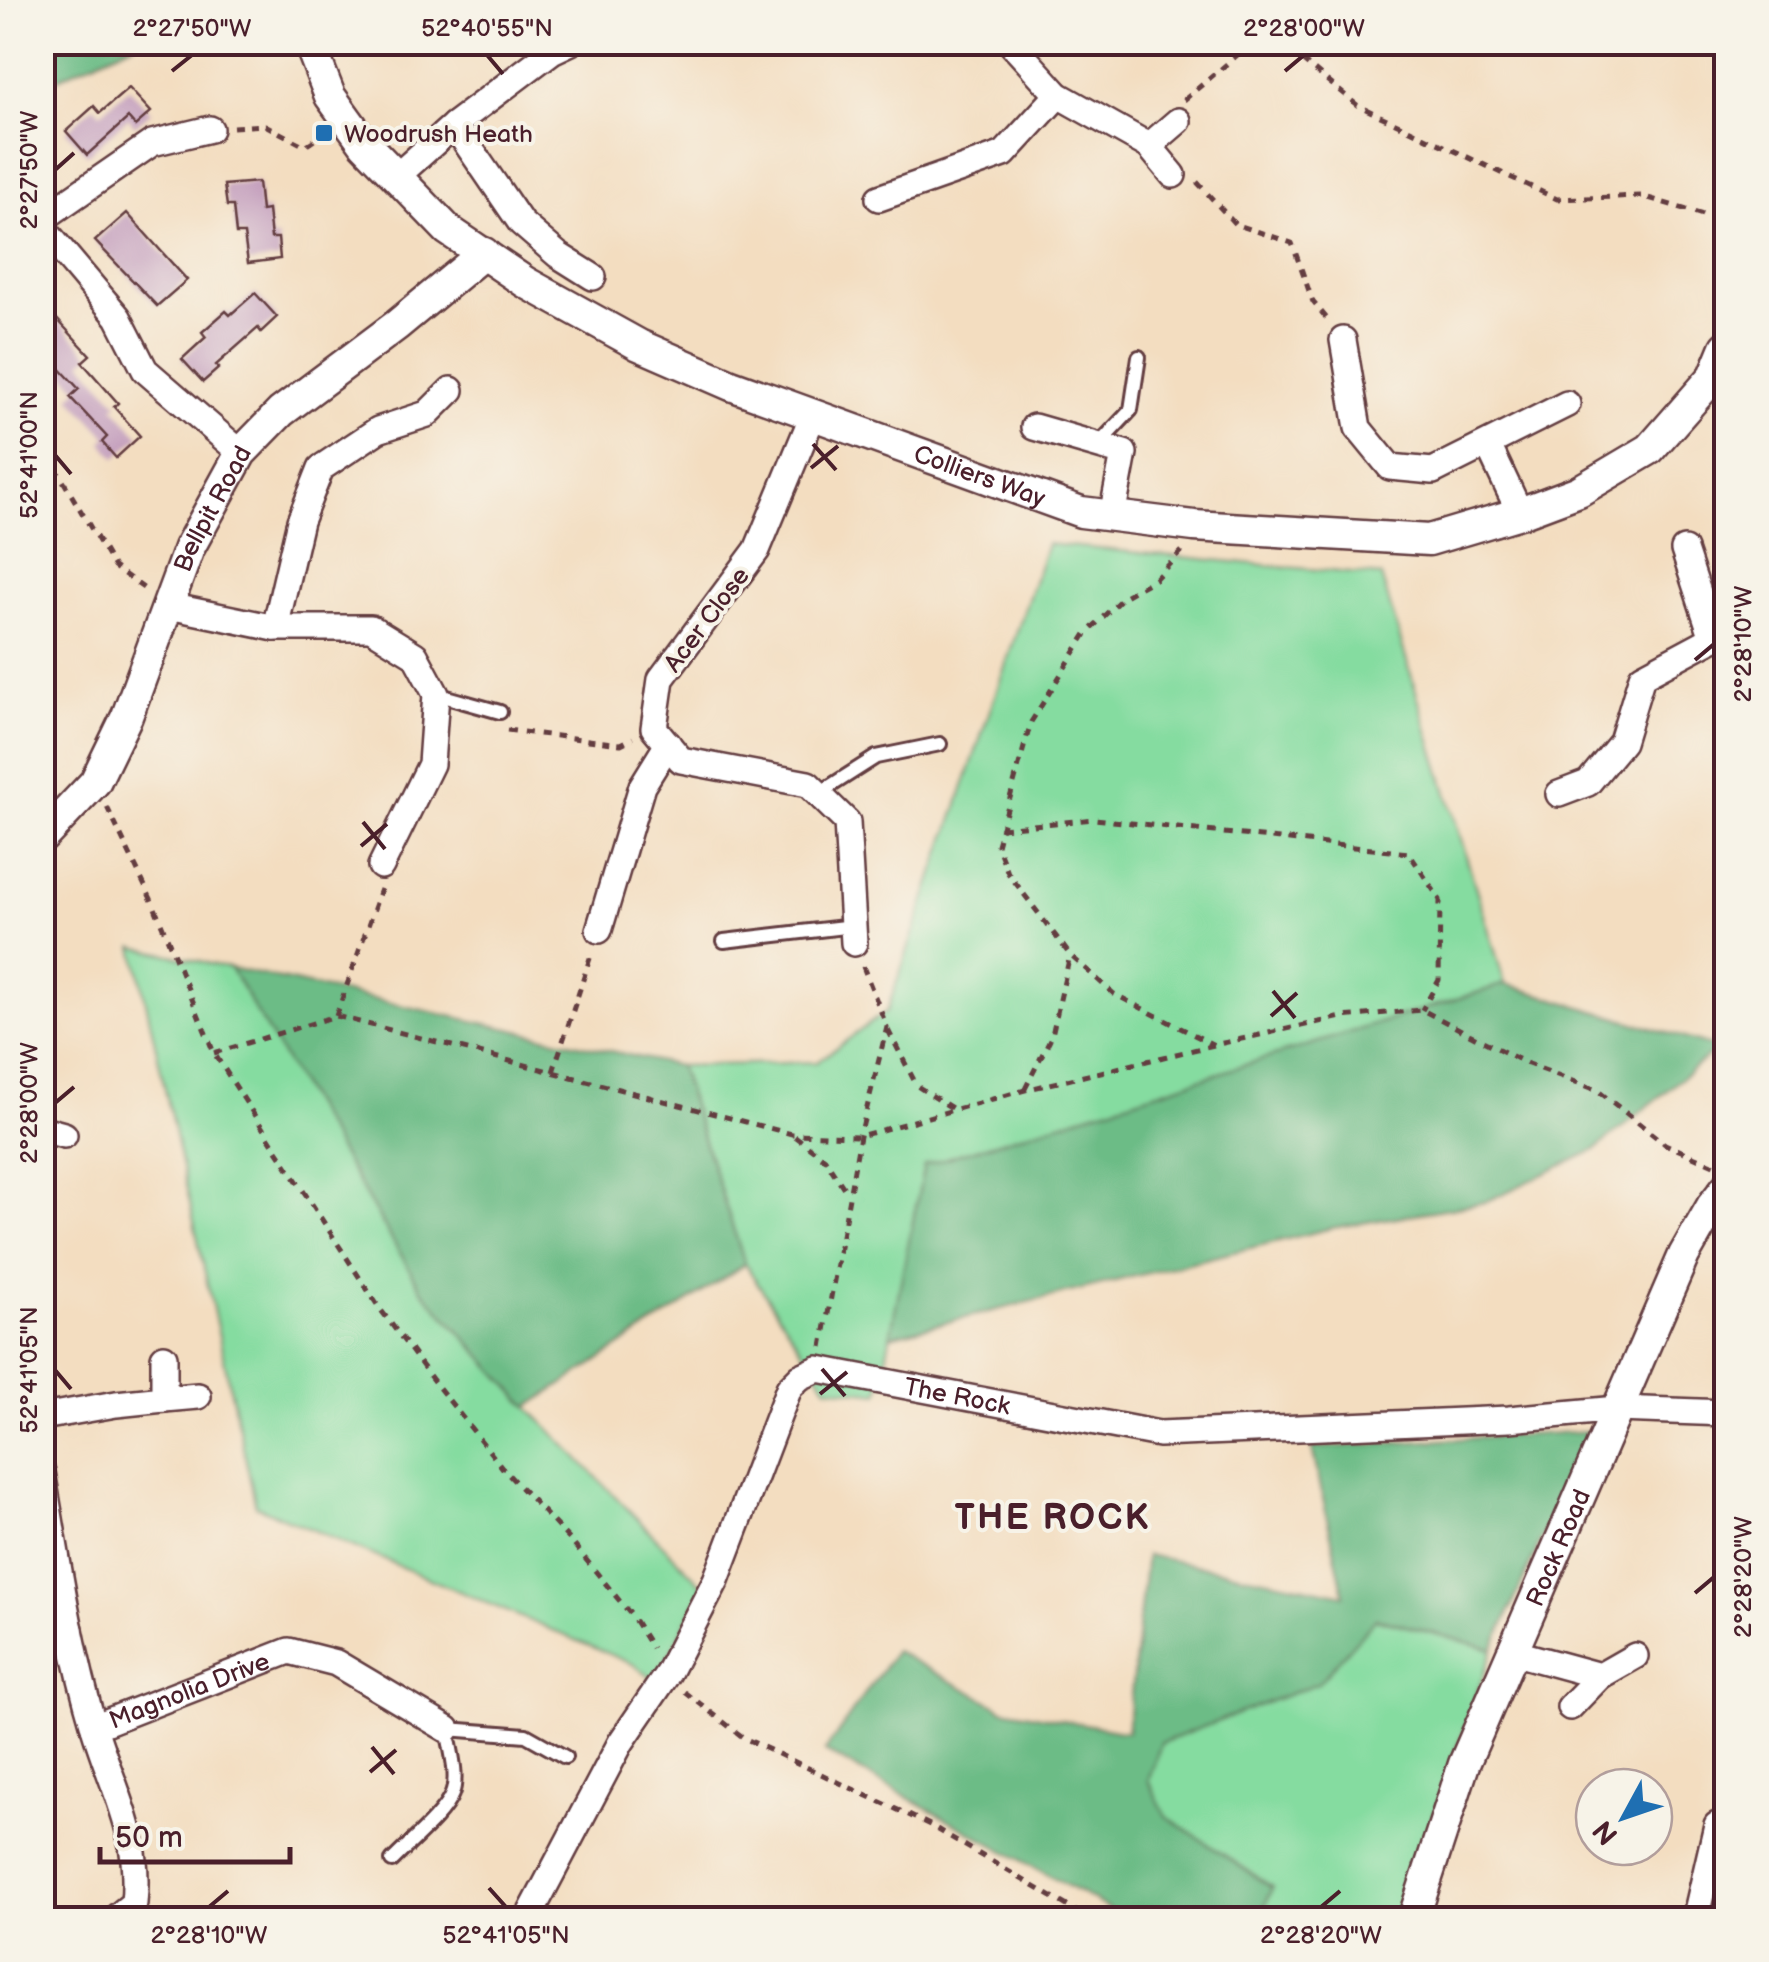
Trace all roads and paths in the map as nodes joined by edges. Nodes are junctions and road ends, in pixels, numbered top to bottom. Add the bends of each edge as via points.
1 (309, 42) edge
2 (571, 42) edge
3 (1010, 42) edge
4 (1058, 95) junction
5 (347, 120) junction
6 (1178, 121) joint
7 (454, 126) junction
8 (210, 129) joint
9 (1149, 146) junction
10 (1172, 175) joint
11 (396, 177) junction
12 (879, 198) dead end
13 (42, 219) edge
14 (42, 227) edge
15 (1726, 227) edge
16 (484, 254) junction
17 (592, 276) dead end
18 (1343, 340) joint
19 (1726, 346) edge
20 (1139, 356) dead end
21 (452, 390) dead end
22 (1566, 404) dead end
23 (813, 415) junction
24 (1034, 427) dead end
25 (1098, 445) junction
26 (1488, 445) junction
27 (241, 453) junction
28 (42, 458) edge
29 (1520, 514) junction
30 (1112, 516) junction
31 (1194, 526) junction
32 (1684, 550) dead end
33 (169, 606) junction
34 (275, 628) junction
35 (1720, 636) edge
36 (436, 694) junction
37 (500, 712) dead end
38 (490, 728) dead end
39 (661, 736) junction
40 (940, 744) dead end
41 (96, 782) junction
42 (818, 794) junction
43 (1559, 794) dead end
44 (1001, 828) junction
45 (42, 838) edge
46 (381, 866) joint
47 (599, 930) joint
48 (853, 935) junction
49 (724, 941) dead end
50 (1070, 955) junction
51 (1422, 1010) junction
52 (336, 1016) junction
53 (886, 1028) junction
54 (1214, 1045) junction
55 (214, 1053) junction
56 (553, 1072) junction
57 (1025, 1090) junction
58 (956, 1110) junction
59 (792, 1134) junction
60 (860, 1136) junction
61 (1726, 1170) edge
62 (1726, 1188) edge
63 (849, 1196) junction
64 (164, 1357) dead end
65 (818, 1370) junction
66 (198, 1396) dead end
67 (164, 1399) junction
68 (1617, 1410) junction
69 (1726, 1413) edge
70 (42, 1418) edge
71 (42, 1472) edge
72 (70, 1629) junction
73 (42, 1638) edge
74 (1512, 1652) junction
75 (1635, 1656) dead end
76 (668, 1674) junction
77 (1600, 1676) junction
78 (1570, 1706) dead end
79 (94, 1727) junction
80 (447, 1729) junction
81 (565, 1757) dead end
82 (1718, 1825) dead end
83 (392, 1861) dead end
84 (118, 1918) edge
85 (527, 1920) edge
86 (1091, 1920) edge
87 (1413, 1920) edge
88 (1695, 1920) edge

1 - 5 street, Colliers Way
2 - 7 street
3 - 4 street
4 - 9 street
4 - 12 street via 1004,154
5 - 8 path via 305,146 266,125
5 - 11 street, Colliers Way
6 - 9 street
6 - 15 path via 1174,108 1248,46 1281,43 1357,105 1556,199 1642,196
7 - 11 street
7 - 17 street via 521,223
8 - 13 street via 152,143
9 - 10 street
10 - 18 path via 1190,174 1235,224 1292,243 1313,302
11 - 16 street, Colliers Way via 448,230
14 - 27 street via 118,317 145,370
16 - 23 street, Colliers Way via 638,345
16 - 27 street, Bellpit Road via 281,412
18 - 26 street via 1358,428 1390,466 1433,471
19 - 29 street, Colliers Way via 1714,376 1650,449 1579,491
20 - 25 lane via 1130,410
21 - 34 street via 428,414 378,430 321,468 300,521
22 - 26 street
23 - 30 street, Colliers Way via 1081,512
23 - 39 street, Acer Close via 757,550 660,679
24 - 25 street
25 - 30 street via 1124,453
26 - 29 street
27 - 33 street, Bellpit Road via 188,548
28 - 33 path via 55,466 114,567
29 - 31 street, Colliers Way via 1429,540
30 - 31 street, Colliers Way
31 - 44 path via 1181,555 1086,634 1031,722
32 - 35 street
33 - 34 street
33 - 41 street, Bellpit Road
34 - 36 street via 371,628 415,655
35 - 43 street via 1642,676 1622,742 1588,783
36 - 37 lane
36 - 46 street via 431,764
38 - 39 path via 621,744
39 - 42 street via 681,760 808,784
39 - 47 street
40 - 42 lane via 876,757
41 - 45 street, Bellpit Road
41 - 55 path
42 - 48 street via 848,822
44 - 50 path via 997,844 1008,874
44 - 51 path via 1094,819 1409,853 1440,900 1439,980
46 - 52 path via 380,892
47 - 56 path
48 - 49 lane
48 - 53 path
50 - 54 path via 1114,994
50 - 57 path via 1052,1035
51 - 54 path via 1342,1017
51 - 61 path via 1528,1064 1597,1090 1664,1144
52 - 55 path
52 - 56 path
53 - 58 path via 917,1086
53 - 60 path
54 - 57 path
55 - 76 path via 389,1320 474,1434 632,1616
56 - 59 path
57 - 58 path
58 - 60 path
59 - 60 path
59 - 63 path via 825,1160
60 - 63 path
62 - 68 street, Rock Road via 1684,1254
63 - 65 path
64 - 67 street
65 - 68 street, The Rock via 1159,1434
65 - 76 street via 788,1388 716,1580
66 - 67 street
67 - 70 street
68 - 69 street, The Rock
68 - 74 street, Rock Road
71 - 72 street
72 - 73 street
72 - 79 street
74 - 77 street
74 - 87 street, Rock Road via 1464,1764
75 - 77 street
76 - 85 street via 621,1742
76 - 86 path via 674,1686 744,1738 930,1825
77 - 78 street
79 - 80 street, Magnolia Drive via 289,1652 336,1663
79 - 84 street via 132,1830 134,1904
80 - 81 lane via 526,1734
80 - 83 lane via 452,1794
82 - 88 street

